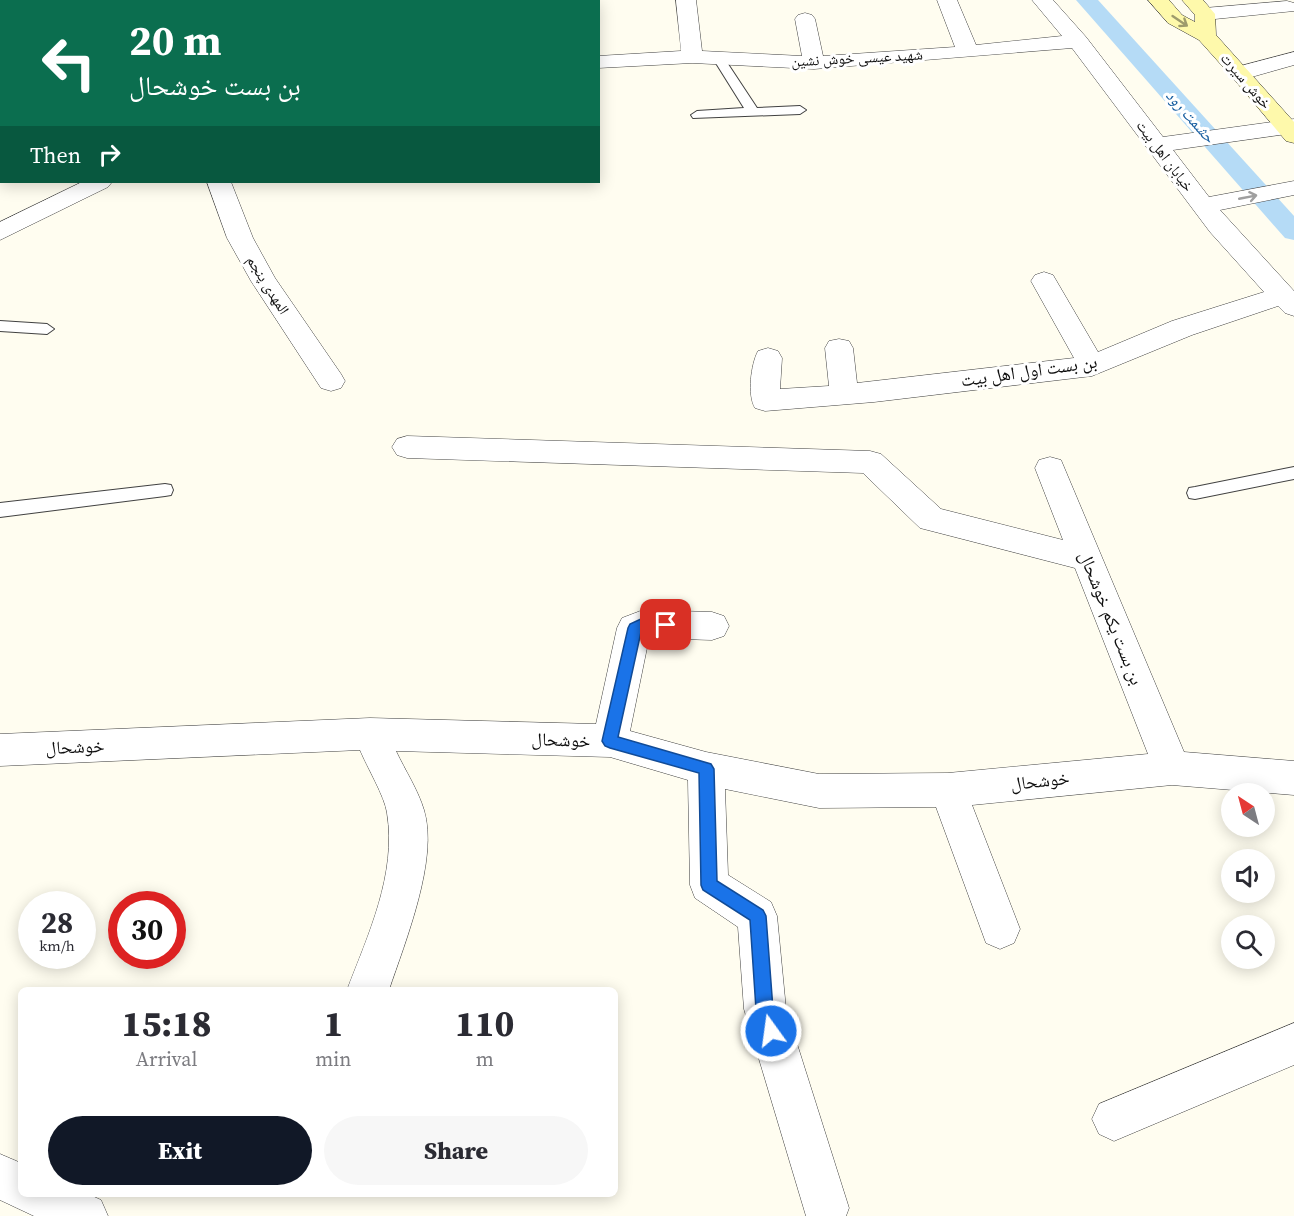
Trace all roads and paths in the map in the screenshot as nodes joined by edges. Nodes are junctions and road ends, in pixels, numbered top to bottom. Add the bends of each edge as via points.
1 (686, 0) edge
2 (947, 0) edge
3 (1042, 0) edge
4 (1158, 0) edge
5 (1198, 7) edge
6 (1287, 7) dead end
7 (805, 19) dead end
8 (1206, 36) junction
9 (1079, 41) junction
10 (968, 52) junction
11 (692, 57) junction
12 (1294, 58) edge
13 (720, 60) junction
14 (600, 62) edge
15 (814, 63) junction
16 (1241, 73) junction
17 (800, 110) dead end
18 (1291, 130) edge
19 (1150, 137) junction
20 (98, 183) edge
21 (219, 183) edge
22 (1294, 188) edge
23 (1203, 206) junction
24 (0, 232) edge
25 (1044, 280) dead end
26 (1288, 301) edge
27 (0, 326) edge
28 (47, 329) dead end
29 (839, 348) dead end
30 (768, 358) dead end
31 (1092, 366) junction
32 (331, 381) dead end
33 (844, 393) junction
34 (407, 447) dead end
35 (1050, 468) dead end
36 (1294, 473) edge
37 (165, 490) dead end
38 (1195, 493) dead end
39 (0, 510) edge
40 (1086, 558) junction
41 (712, 626) dead end
42 (370, 734) junction
43 (610, 741) junction
44 (0, 750) edge
45 (1172, 768) junction
46 (706, 769) junction
47 (1294, 778) edge
48 (948, 790) junction
49 (1000, 929) dead end
50 (369, 987) edge
51 (1294, 1044) edge
52 (1114, 1119) dead end
53 (0, 1177) edge
54 (18, 1185) edge
55 (44, 1197) edge
56 (826, 1208) dead end
57 (85, 1216) edge

1 - 11 street
2 - 10 street
3 - 9 street, خیابان اهل بیت
4 -> 8 main road, خوش سیرت via 1175,19
5 - 6 street
5 - 8 main road, خوش سیرت
7 - 15 street
8 - 16 main road, خوش سیرت
9 - 10 street, شهید عیسی خوش نشین
9 - 19 street, خیابان اهل بیت
10 - 15 street, شهید عیسی خوش نشین
11 - 13 street, شهید عیسی خوش نشین
11 - 14 street, شهید عیسی خوش نشین
12 - 16 street
13 - 15 street, شهید عیسی خوش نشین
13 - 17 lane via 753,111 697,115
16 - 18 main road, خوش سیرت
18 - 19 street
19 - 23 street, خیابان اهل بیت
20 - 24 street
21 - 32 street, المهدی پنجم via 240,238 264,281
23 -> 22 street
23 - 26 street, خیابان اهل بیت
25 - 31 street
26 - 31 street, بن بست اول اهل بیت via 1182,328
27 - 28 lane
29 - 33 street
30 - 33 street, بن بست اول اهل بیت via 765,401
31 - 33 street, بن بست اول اهل بیت
34 - 40 street via 870,462 931,519
35 - 40 street, بن بست یکم خوشحال
36 - 38 lane
37 - 39 lane
40 - 45 street, بن بست یکم خوشحال
41 - 43 street via 643,624 634,628
42 - 43 street, خوشحال
42 - 44 street, خوشحال
42 - 50 street via 406,810 408,852 398,905
43 - 46 street, خوشحال
45 - 47 street, خوشحال
45 - 48 street, خوشحال
46 - 48 street, خوشحال via 819,791
46 - 56 street via 709,885 758,916 765,1009
48 - 49 street
51 - 52 street
53 - 54 street
55 - 57 street

